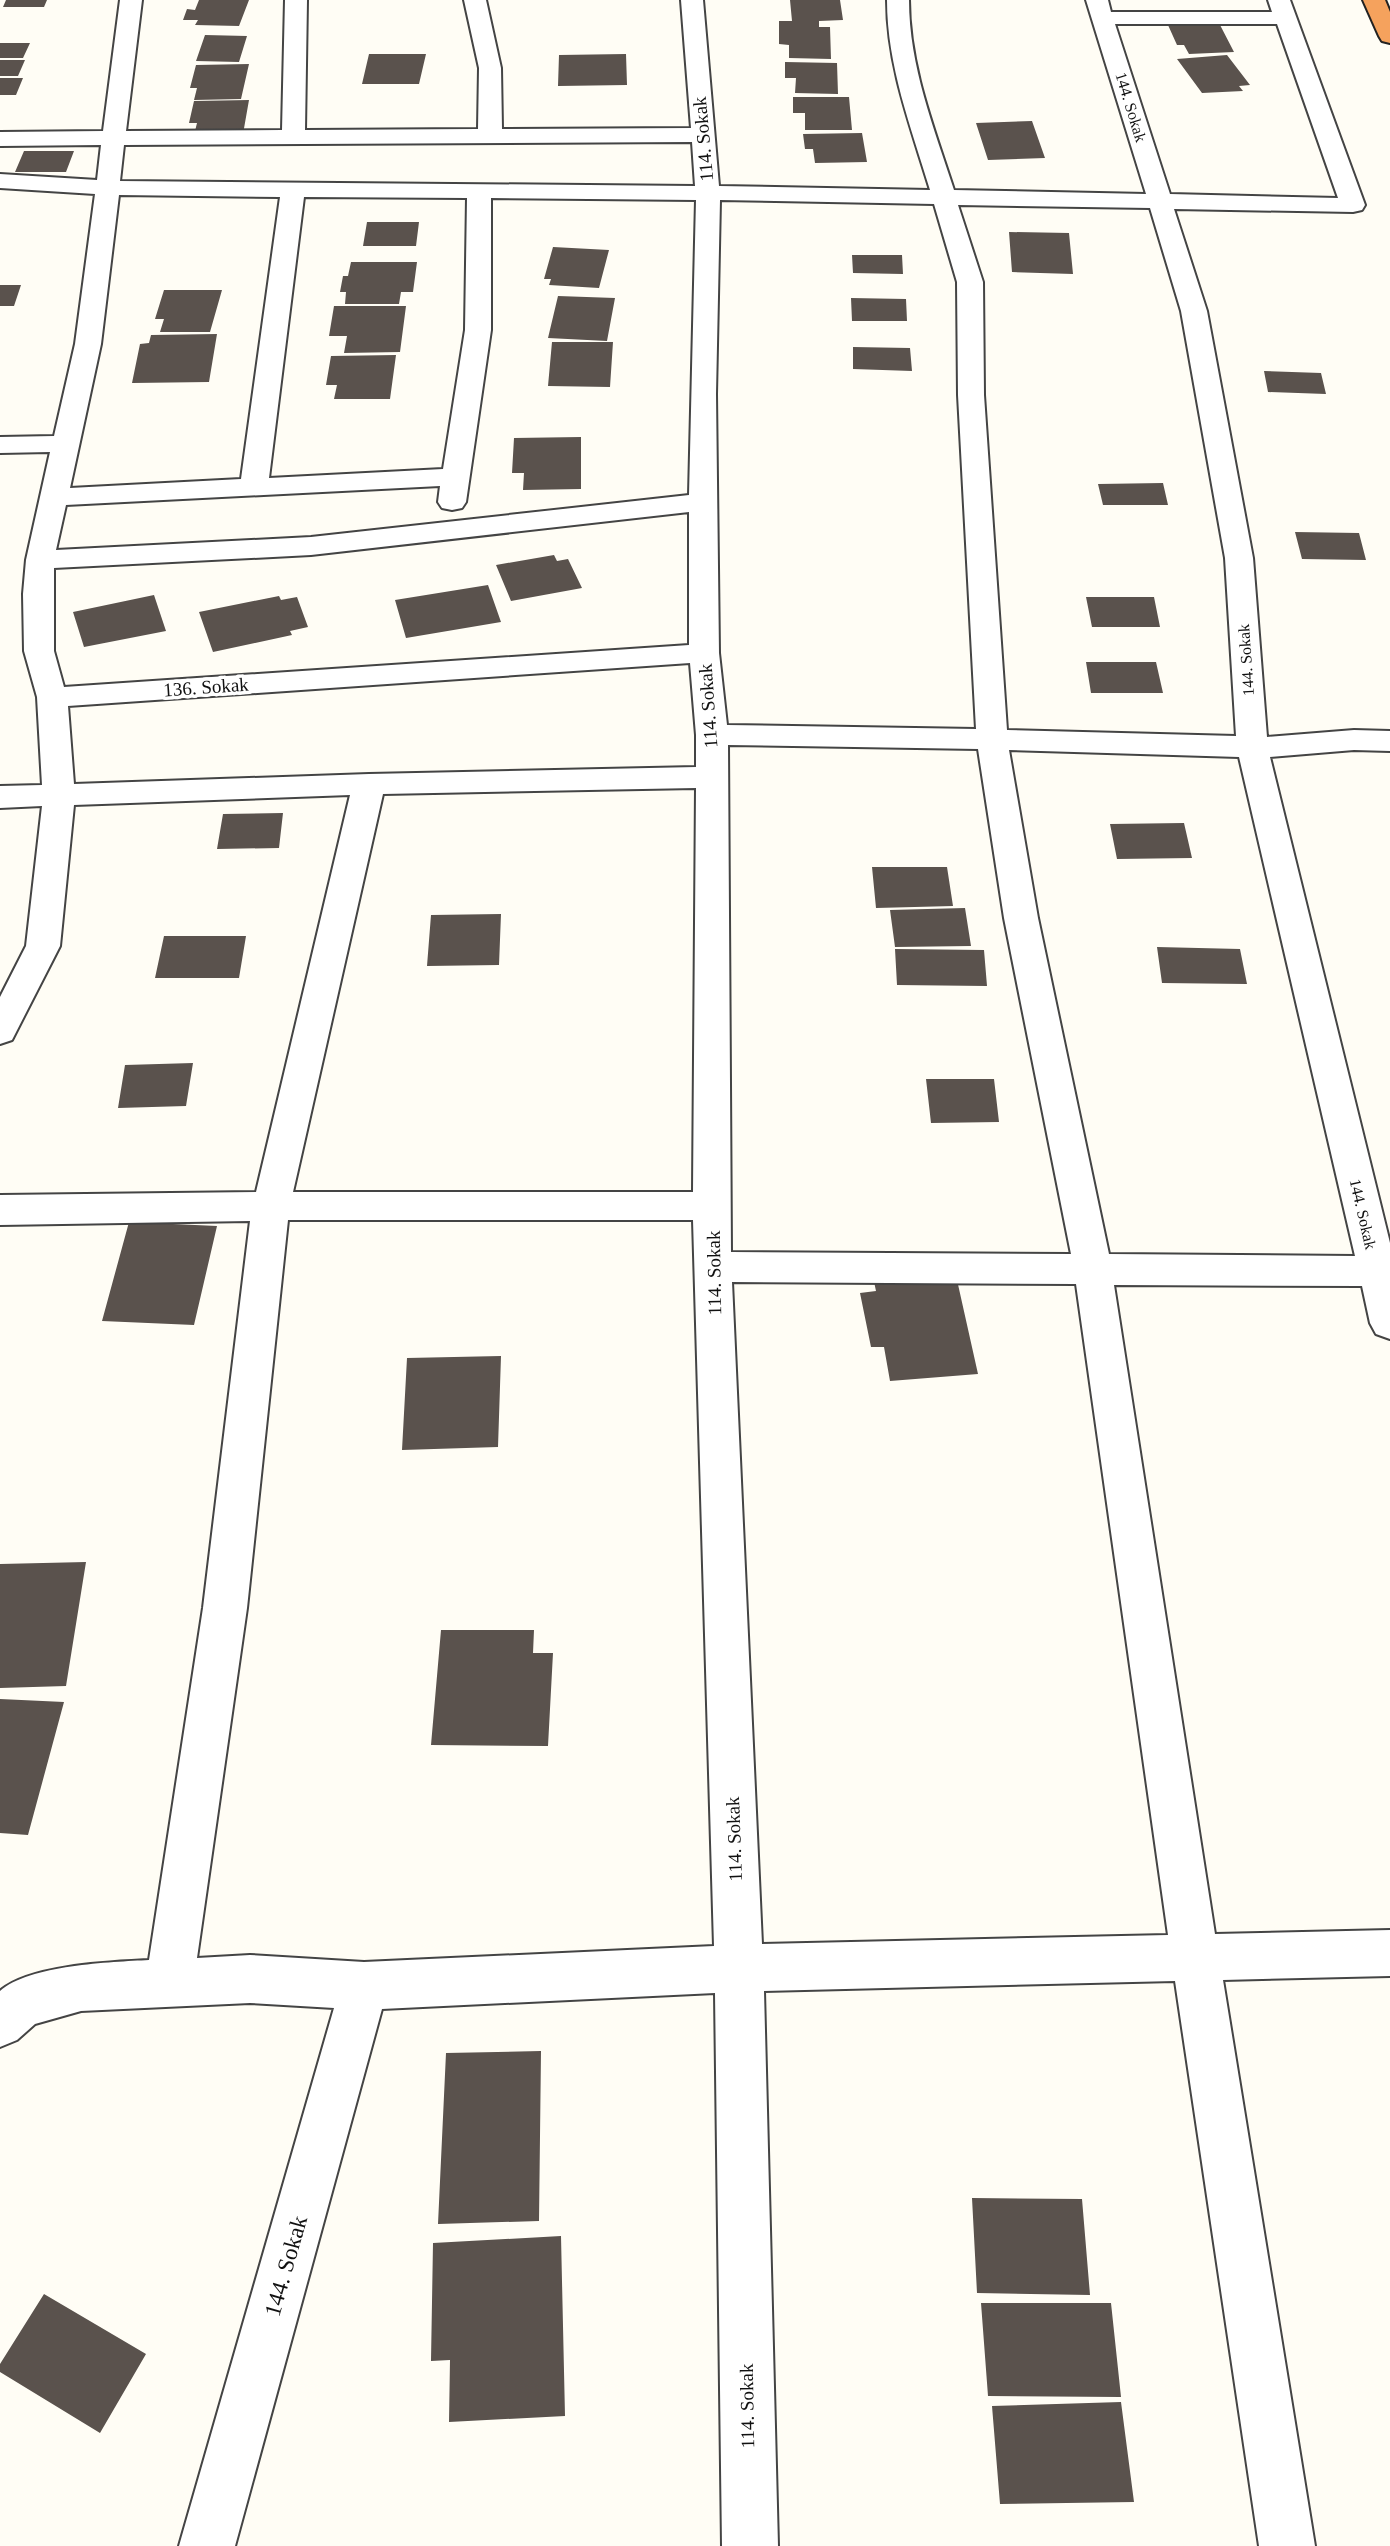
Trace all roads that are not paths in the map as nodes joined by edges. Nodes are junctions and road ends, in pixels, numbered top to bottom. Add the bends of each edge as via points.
1 (131, 0) edge
2 (296, 0) edge
3 (475, 0) edge
4 (692, 0) edge
5 (898, 0) edge
6 (1374, 0) edge
7 (1100, 9) edge
8 (1283, 9) edge
9 (1390, 36) edge
10 (490, 135) junction
11 (703, 135) junction
12 (293, 138) junction
13 (0, 139) edge
14 (113, 141) junction
15 (0, 181) edge
16 (107, 187) junction
17 (293, 190) junction
18 (480, 191) junction
19 (708, 194) junction
20 (943, 197) junction
21 (1160, 202) junction
22 (66, 444) junction
23 (0, 445) edge
24 (456, 477) junction
25 (254, 487) junction
26 (54, 496) junction
27 (705, 502) junction
28 (448, 531) junction
29 (40, 560) junction
30 (704, 653) junction
31 (52, 697) junction
32 (712, 735) junction
33 (992, 739) junction
34 (1390, 741) edge
35 (1252, 747) junction
36 (711, 777) junction
37 (369, 784) junction
38 (59, 793) junction
39 (0, 797) edge
40 (0, 1031) edge
41 (271, 1206) junction
42 (713, 1206) junction
43 (0, 1210) edge
44 (712, 1267) junction
45 (1093, 1270) junction
46 (1377, 1271) junction
47 (1390, 1323) edge
48 (1390, 1954) edge
49 (1195, 1957) junction
50 (739, 1968) junction
51 (169, 1983) junction
52 (364, 1986) junction
53 (7, 2006) edge
54 (207, 2546) edge
55 (750, 2546) edge
56 (1287, 2546) edge

1 - 14 street
2 - 12 street
3 - 10 street via 490,68
4 - 11 street, 114. Sokak
5 - 20 street via 905,71
6 - 9 highway
7 - 8 street
7 - 21 street, 144. Sokak
8 - 21 street via 1353,205
10 - 11 street
10 - 12 street
11 - 19 street, 114. Sokak
12 - 14 street
13 - 14 street
14 - 16 street
15 - 16 street
16 - 17 street
16 - 22 street via 88,344
17 - 18 street
17 - 25 street
18 - 19 street
18 - 24 street via 478,330
19 - 20 street
19 - 27 street, 114. Sokak
20 - 21 street
20 - 33 street via 970,282 971,395
21 - 35 street, 144. Sokak via 1194,311 1238,558
22 - 23 street
22 - 26 street
24 - 25 street
24 - 28 street
25 - 26 street
26 - 29 street
27 - 28 street
27 - 30 street, 114. Sokak
28 - 29 street via 257,550
29 - 31 street via 39,651
30 - 31 street, 136. Sokak
30 - 32 street, 114. Sokak
31 - 38 street
32 - 33 street
32 - 36 street, 114. Sokak
33 - 35 street
33 - 45 street via 1021,918
34 - 35 street via 1363,738
35 - 46 street, 144. Sokak
36 - 37 street
36 - 42 street, 114. Sokak
37 - 38 street
37 - 41 street
38 - 39 street
38 - 40 street via 43,946
41 - 42 street
41 - 43 street
41 - 51 street via 225,1608
42 - 44 street, 114. Sokak
44 - 45 street
44 - 50 street, 114. Sokak
45 - 46 street
45 - 49 street
46 - 47 street, 144. Sokak
48 - 49 street
49 - 50 street
49 - 56 street
50 - 52 street
50 - 55 street, 114. Sokak
51 - 52 street via 250,1979
51 - 53 street via 81,1987
52 - 54 street, 144. Sokak

